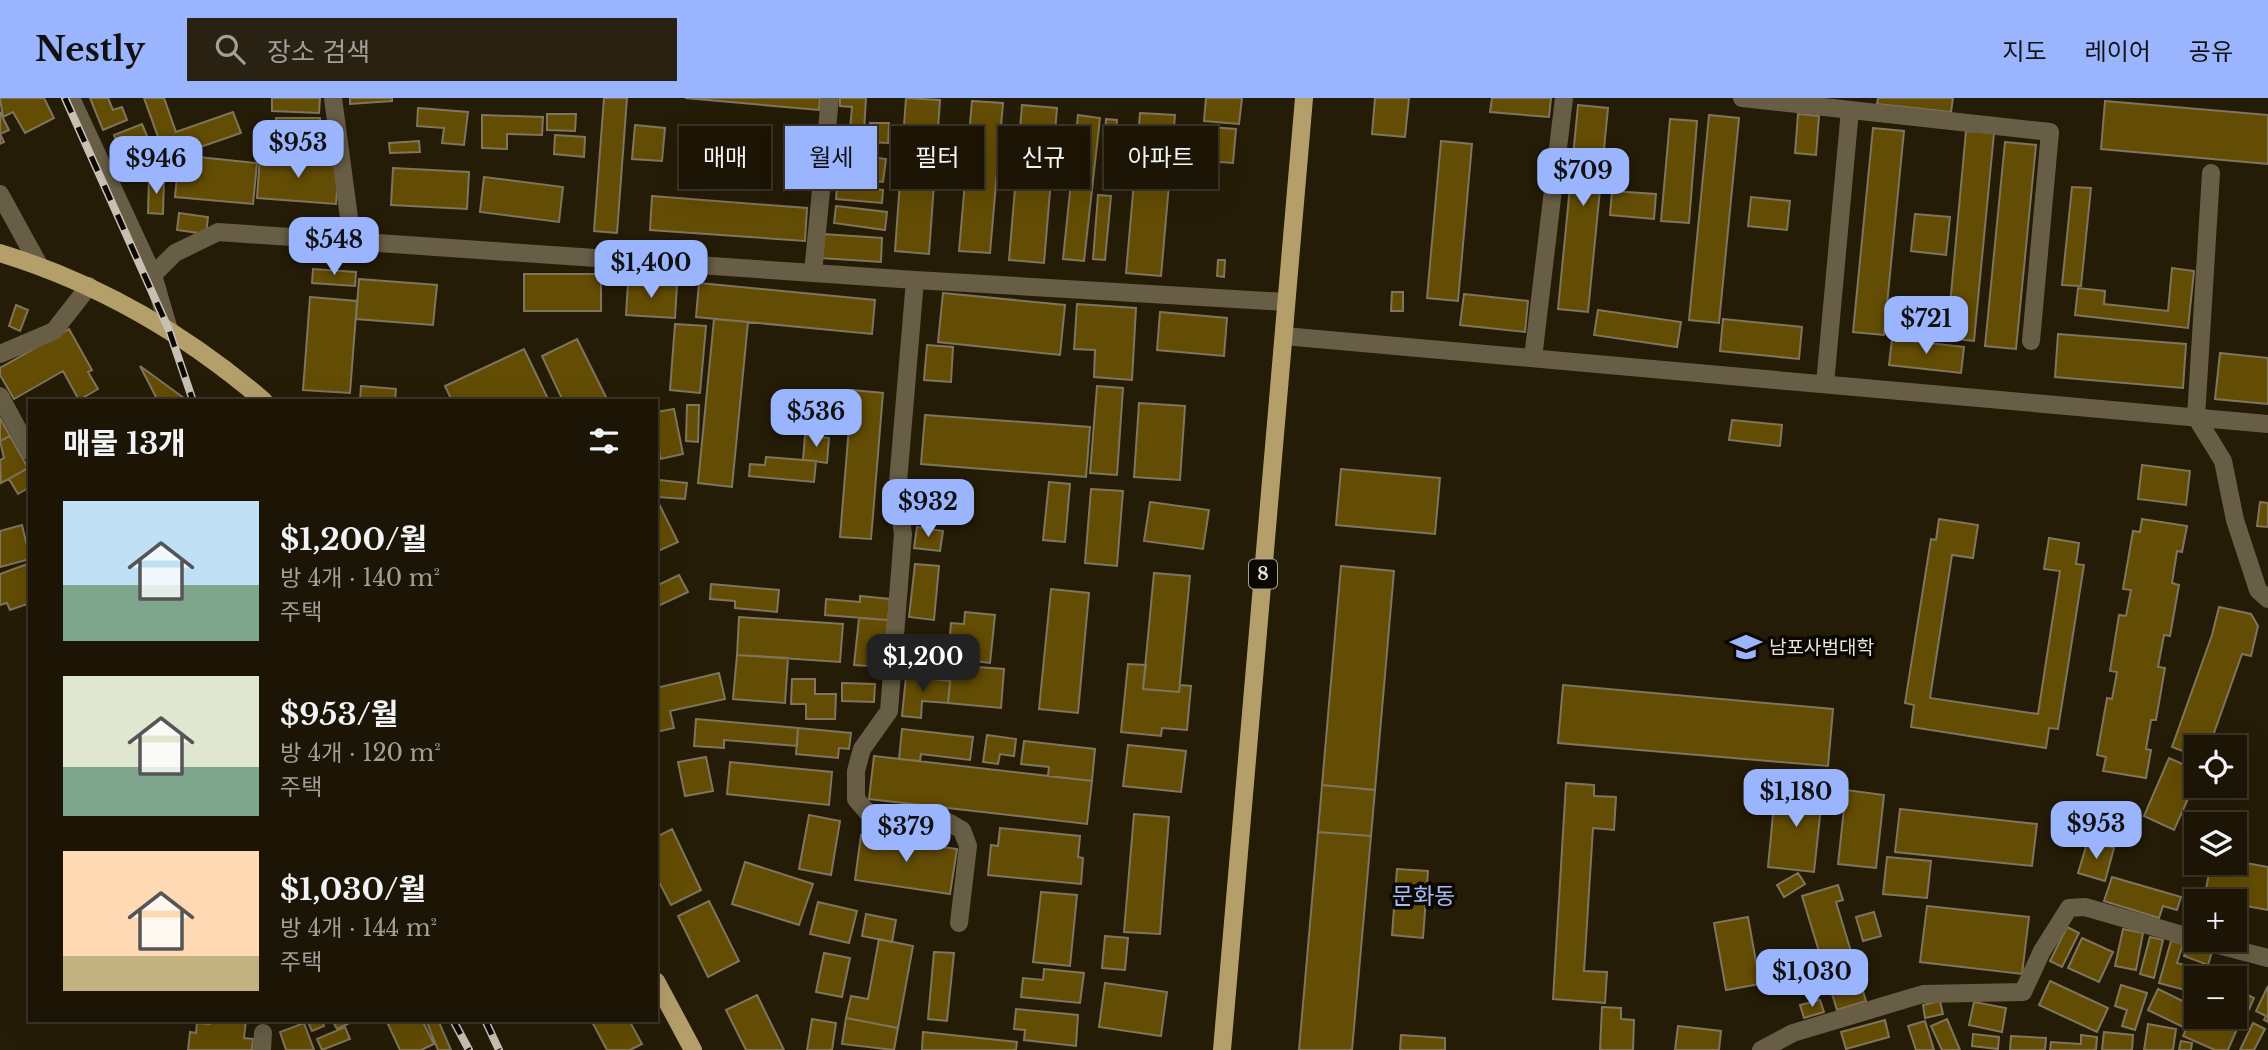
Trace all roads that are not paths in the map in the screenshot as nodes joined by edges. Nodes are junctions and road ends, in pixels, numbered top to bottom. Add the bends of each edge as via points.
1 (71, 98) edge
2 (333, 98) edge
3 (830, 98) edge
4 (1304, 98) edge
5 (1564, 98) edge
6 (1742, 98) edge
7 (1850, 110) junction
8 (2211, 173) dead end
9 (0, 194) edge
10 (352, 240) junction
11 (0, 253) edge
12 (39, 265) junction
13 (813, 273) junction
14 (153, 275) junction
15 (915, 280) junction
16 (89, 286) junction
17 (1286, 302) junction
18 (169, 330) junction
19 (1284, 336) junction
20 (2031, 341) dead end
21 (0, 354) edge
22 (1533, 358) junction
23 (1825, 384) junction
24 (0, 396) edge
25 (261, 399) edge
26 (2196, 417) junction
27 (2268, 424) edge
28 (28, 448) edge
29 (2268, 599) edge
30 (959, 923) dead end
31 (2184, 935) edge
32 (2246, 952) edge
33 (2268, 958) edge
34 (658, 985) edge
35 (693, 1050) edge
36 (1222, 1050) edge
37 (1761, 1050) edge

1 - 14 street
2 - 10 street
3 - 13 street
4 - 17 main road, 8
5 - 22 street
6 - 7 street
7 - 20 street via 2050,132
7 - 23 street
8 - 26 street
9 - 12 street
10 - 13 street
10 - 14 street via 218,232 175,253
11 - 12 main road
12 - 16 main road
13 - 15 street
14 - 18 street
15 - 17 street
15 - 30 street via 897,494 902,534 889,711 862,749 856,799 869,814 948,822 962,830 968,846
16 - 18 main road
16 - 21 street via 54,331
17 - 19 main road, 8
18 - 25 main road
19 - 22 street
19 - 36 main road, 8
22 - 23 street
23 - 26 street
24 - 28 street
26 - 27 street
26 - 29 street via 2223,461 2235,520 2258,590
31 - 37 street via 2085,906 2069,908 2023,992 1923,994 1793,1033
32 - 33 street
34 - 35 main road

